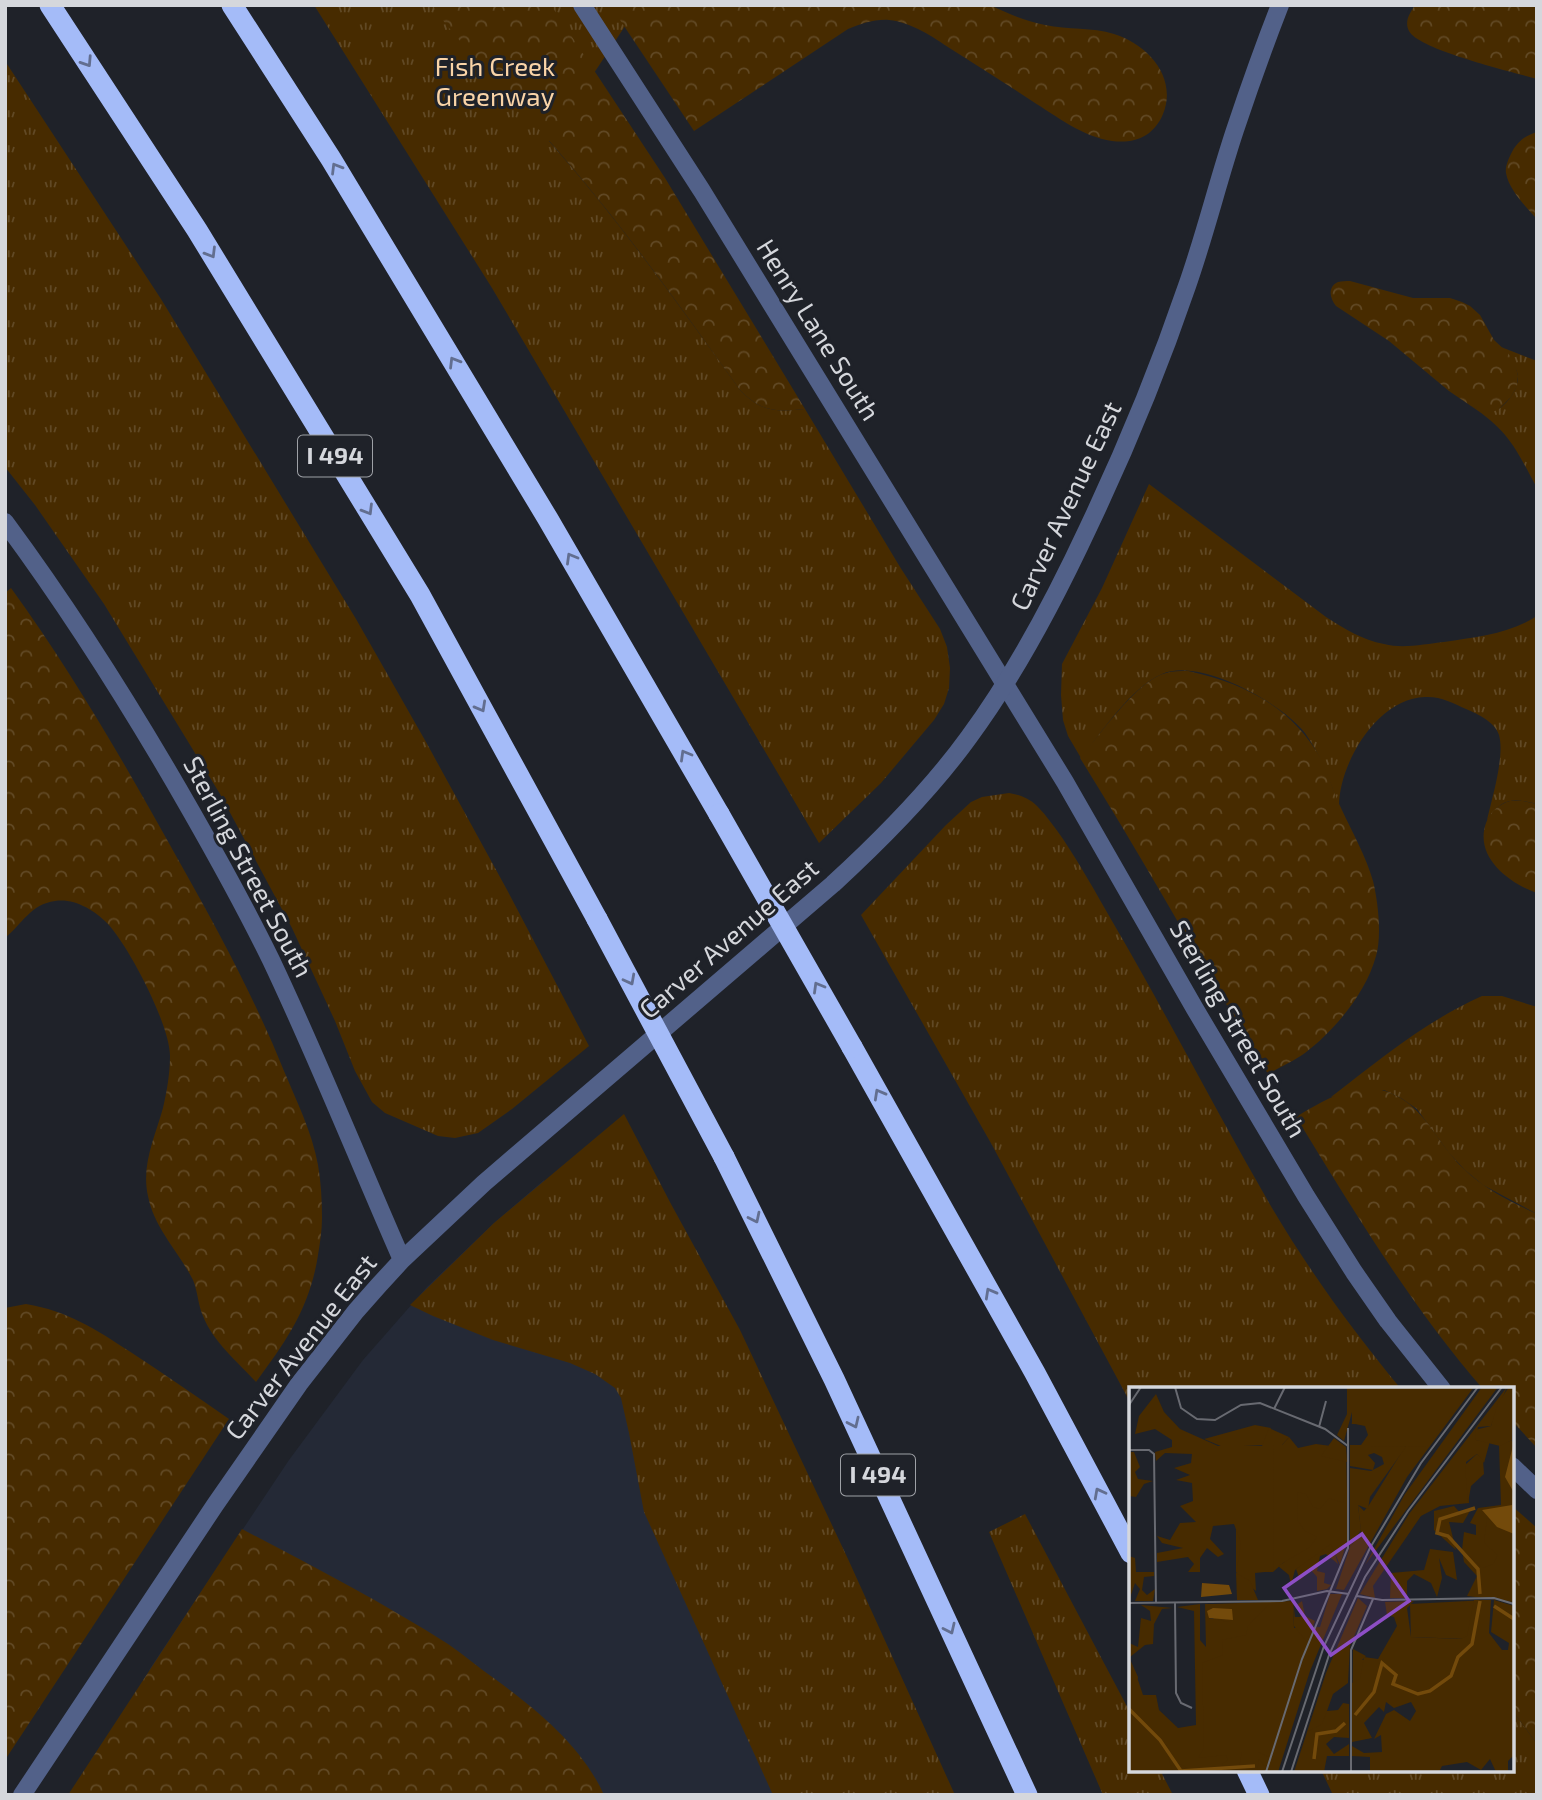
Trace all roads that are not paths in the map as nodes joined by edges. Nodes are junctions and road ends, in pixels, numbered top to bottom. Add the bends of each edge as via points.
1 (50, 5) edge
2 (233, 5) edge
3 (582, 5) edge
4 (1280, 5) edge
5 (5, 522) edge
6 (1005, 684) junction
7 (402, 1261) junction
8 (1440, 1387) edge
9 (1514, 1468) edge
10 (1537, 1490) edge
11 (1129, 1549) edge
12 (1248, 1772) edge
13 (22, 1795) edge
14 (1027, 1795) edge
15 (1259, 1795) edge

1 -> 14 highway, I 494, bridge via 197,230 420,595 597,919 724,1157 834,1379
11 -> 2 highway, bridge via 1035,1373 719,814 506,449
3 - 6 street, Henry Lane South via 674,146
4 - 6 street, Carver Avenue East via 1184,294 1136,422 1063,580
5 - 7 street, Sterling Street South via 121,694 224,871 304,1032
6 - 7 street, Carver Avenue East via 940,775 856,863 493,1175
6 - 8 street, Sterling Street South via 1306,1196 1381,1311
7 - 13 street, Carver Avenue East via 299,1384
9 - 10 street
12 - 15 highway

